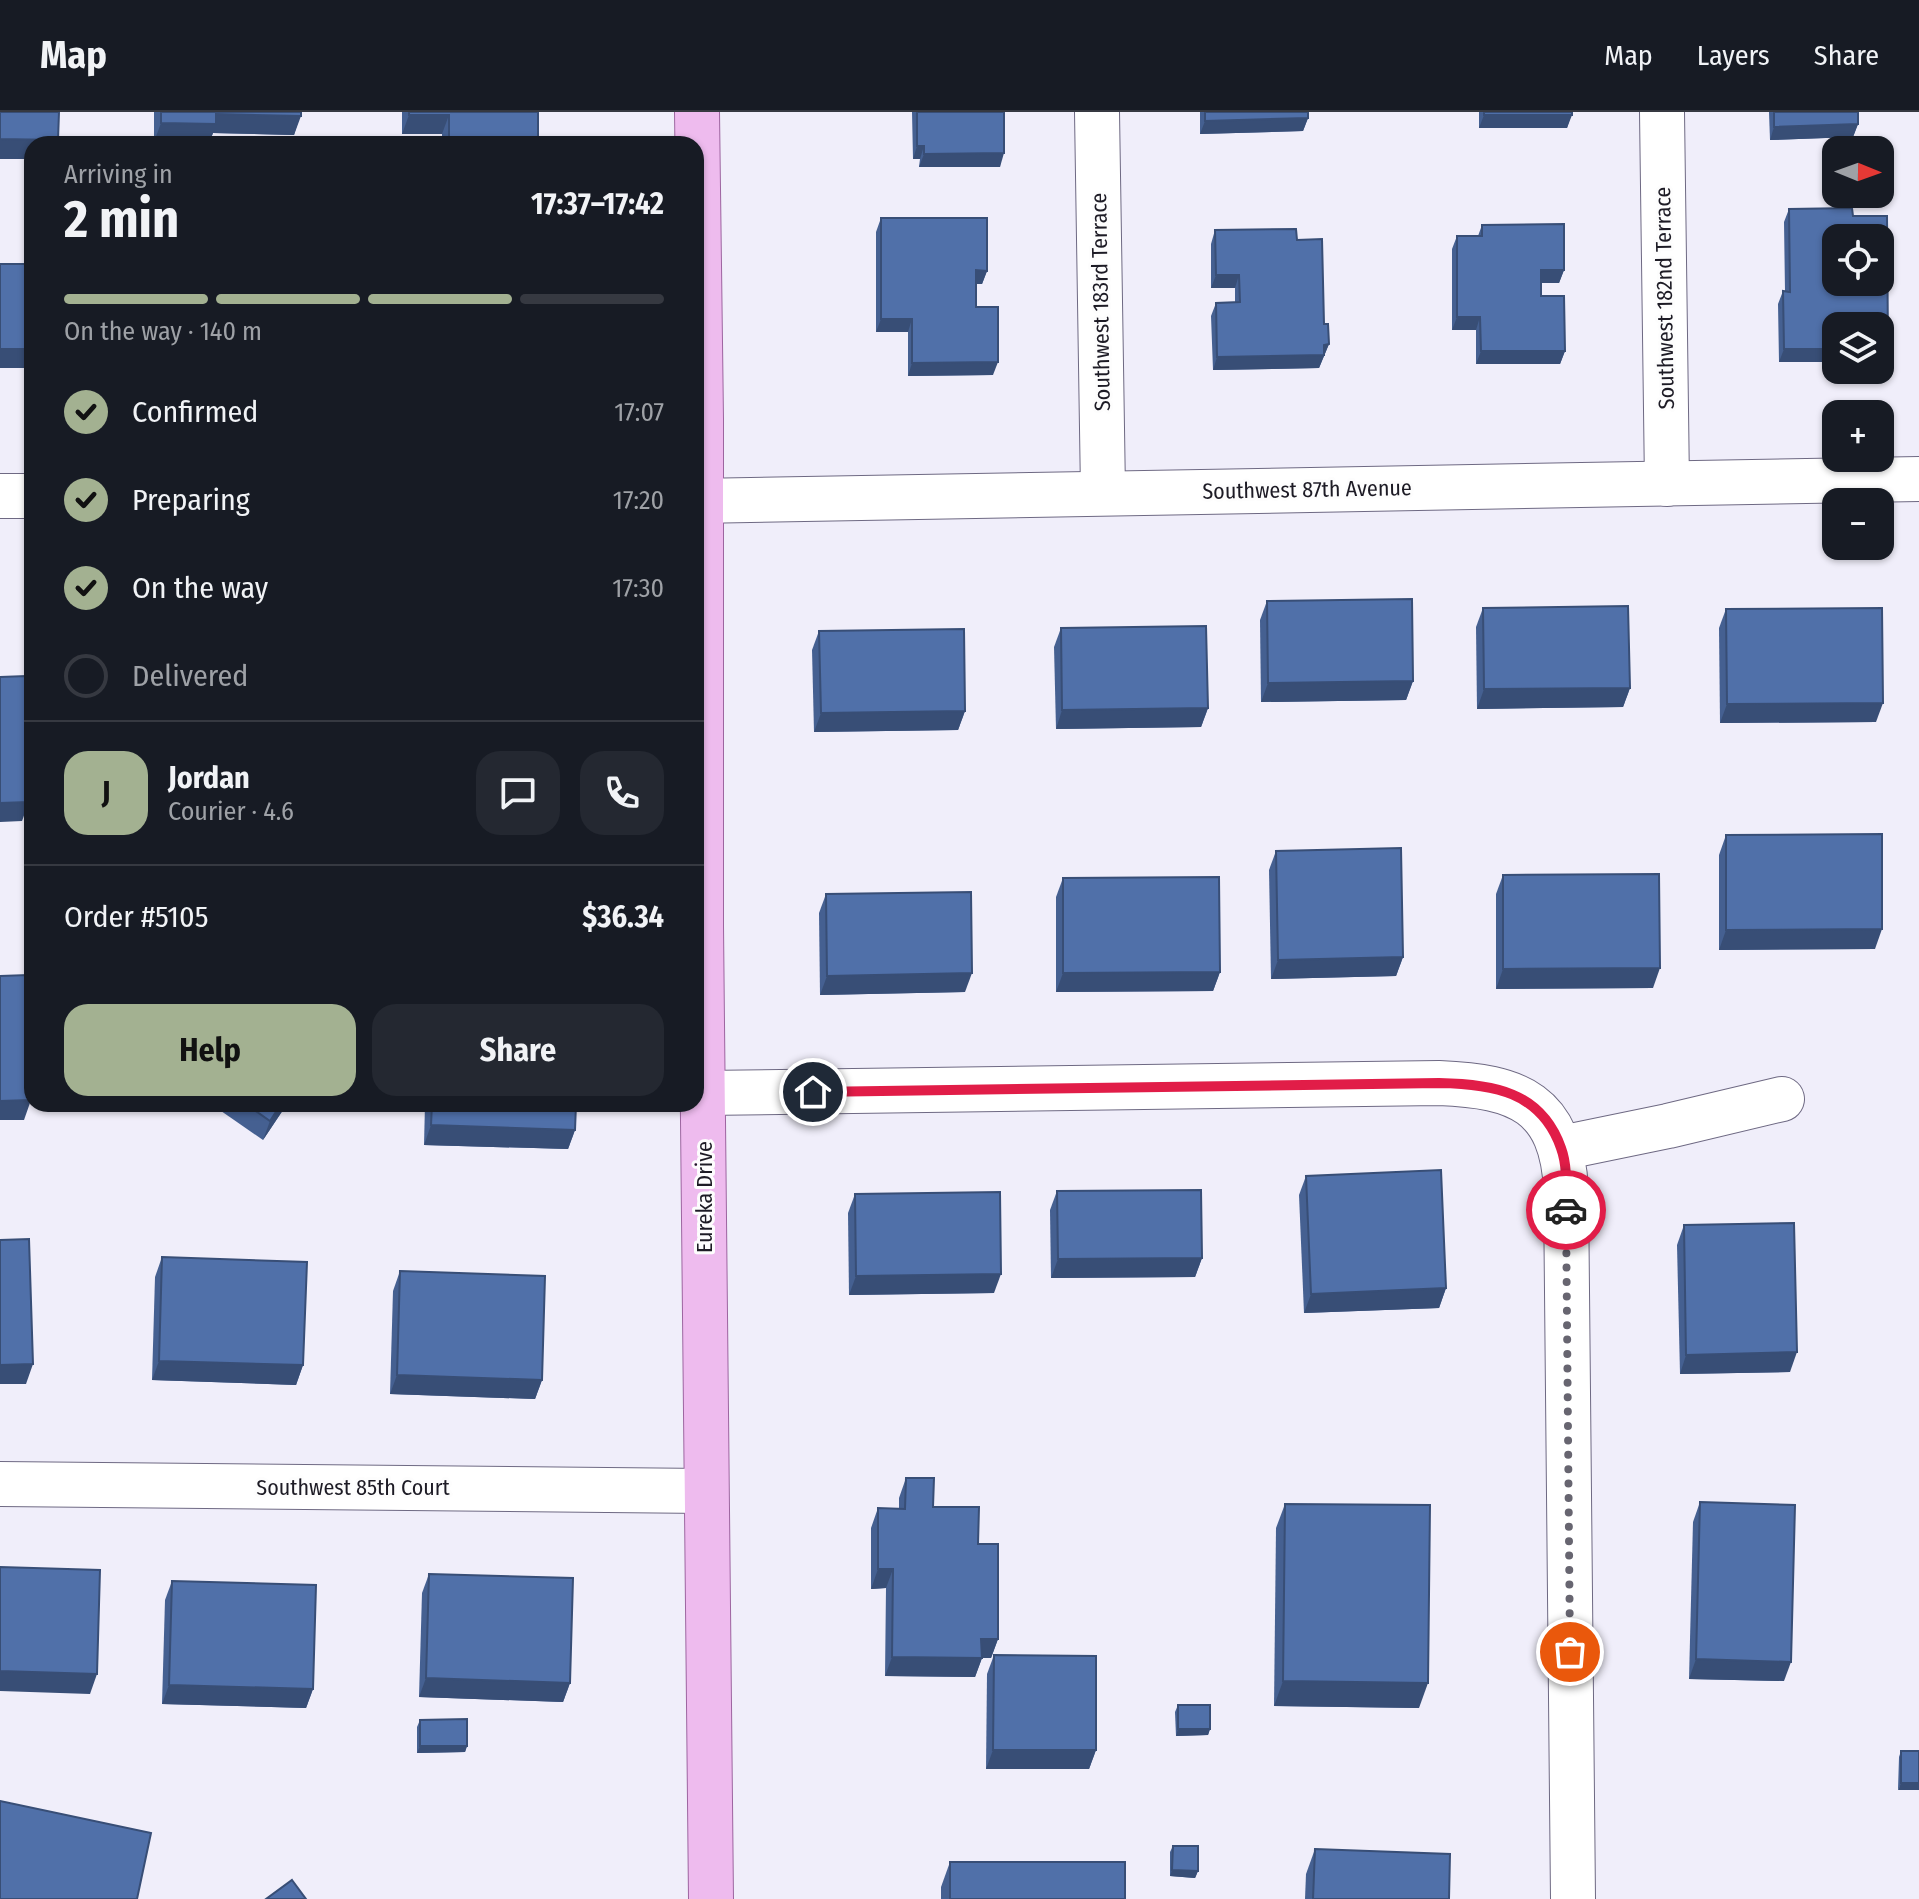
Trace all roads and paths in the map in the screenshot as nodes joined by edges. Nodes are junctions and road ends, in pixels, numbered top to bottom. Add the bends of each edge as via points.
1 (697, 112) edge
2 (1097, 112) edge
3 (1662, 112) edge
4 (697, 136) edge
5 (1919, 479) edge
6 (1667, 484) junction
7 (1103, 491) junction
8 (0, 496) edge
9 (24, 496) edge
10 (704, 501) edge
11 (704, 1093) edge
12 (1782, 1099) dead end
13 (703, 1112) edge
14 (1561, 1148) junction
15 (0, 1484) edge
16 (706, 1491) junction
17 (711, 1899) edge
18 (1573, 1899) edge

1 - 4 main road, Eureka Drive
2 - 7 street, Southwest 183rd Terrace
3 - 6 street, Southwest 182nd Terrace
5 - 6 street, Southwest 87th Avenue
6 - 7 street, Southwest 87th Avenue
7 - 10 street, Southwest 87th Avenue
8 - 9 street
11 - 14 street via 1471,1084 1499,1088 1525,1100 1544,1117
12 - 14 street
13 - 16 main road, Eureka Drive
14 - 18 street via 1566,1190
15 - 16 street, Southwest 85th Court
16 - 17 main road, Eureka Drive

